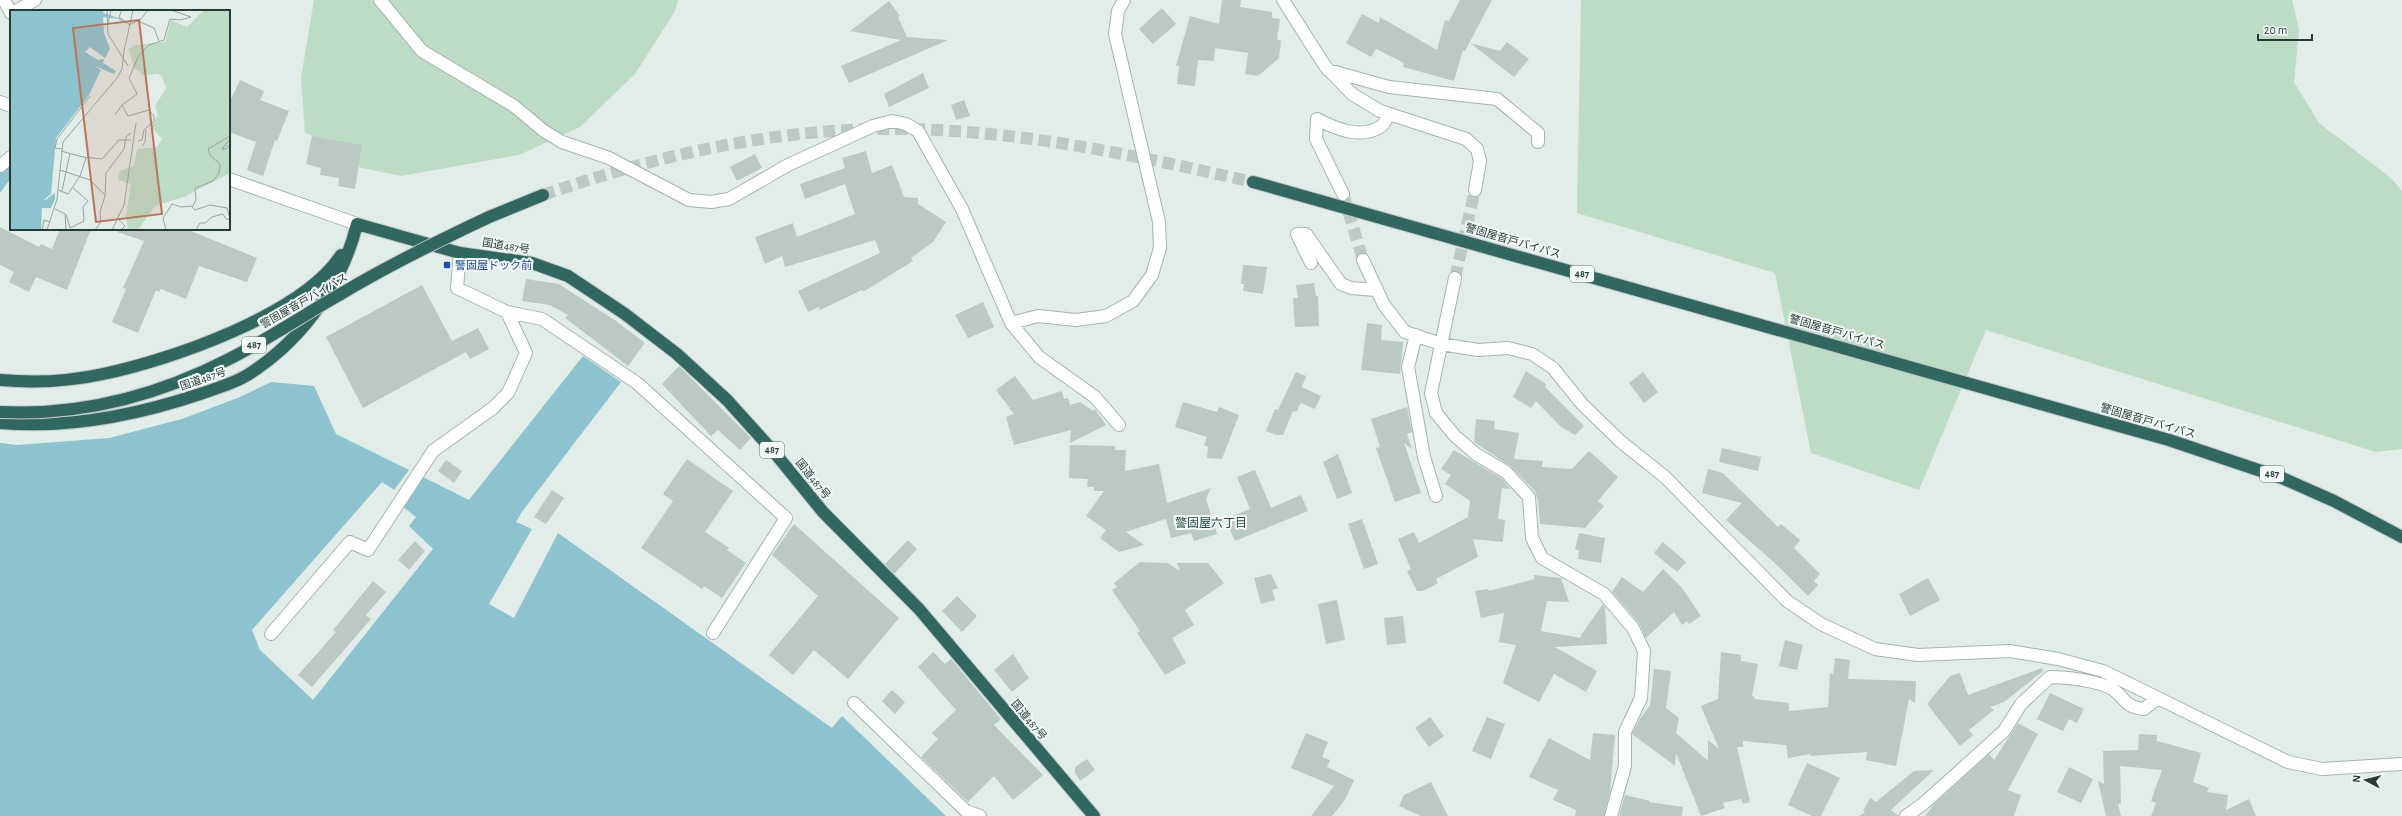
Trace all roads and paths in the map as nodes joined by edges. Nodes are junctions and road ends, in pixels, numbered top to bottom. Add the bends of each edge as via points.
1 (4, 0) edge
2 (35, 0) edge
3 (380, 0) edge
4 (1124, 0) edge
5 (1284, 0) edge
6 (18, 10) edge
7 (10, 11) edge
8 (1328, 70) junction
9 (0, 102) edge
10 (10, 106) edge
11 (1389, 114) junction
12 (1538, 142) dead end
13 (10, 158) edge
14 (0, 166) edge
15 (230, 179) edge
16 (1253, 182) tunnel mouth
17 (1475, 190) tunnel mouth
18 (1343, 194) tunnel mouth
19 (543, 195) tunnel mouth
20 (357, 224) junction
21 (460, 253) junction
22 (1363, 260) tunnel mouth
23 (1311, 263) dead end
24 (1455, 278) tunnel mouth
25 (1376, 290) junction
26 (507, 312) junction
27 (1011, 322) junction
28 (1416, 336) junction
29 (1441, 344) junction
30 (0, 380) edge
31 (0, 412) edge
32 (0, 423) edge
33 (1119, 424) dead end
34 (1436, 496) dead end
35 (2402, 537) edge
36 (713, 633) dead end
37 (271, 634) dead end
38 (2158, 698) junction
39 (854, 703) dead end
40 (2402, 764) edge
41 (980, 816) edge
42 (1094, 816) edge
43 (1610, 816) edge
44 (1906, 816) edge

1 - 7 street
2 - 6 street
3 - 27 street via 422,51 514,106 550,135 562,142 609,158 689,200 711,202 729,199 788,165 873,126 892,121 906,124 918,131 962,209
4 - 27 street via 1118,12 1115,34 1159,222 1160,248 1152,276 1133,301 1106,316 1076,320 1038,316
5 - 8 street
8 - 11 street via 1352,94
8 - 12 street via 1389,87 1497,99 1538,133
9 - 10 street
11 - 17 street via 1466,139 1478,149 1480,161
11 - 18 street via 1382,127 1363,133 1335,129 1317,119 1316,139
13 - 14 street
15 - 20 street
16 - 35 highway, 警固屋音戸バイパス / 487 via 2134,430 2232,460 2334,501
19 - 31 highway, 警固屋音戸バイパス / 487, bridge via 488,217 392,266 231,359 194,376 153,392 108,404 50,412
20 - 21 highway, 国道487号 / 487
20 - 30 highway, 487 via 343,252 322,279 269,313 218,337 179,352 103,374 58,380
20 - 32 highway, 国道487号 / 487 via 352,245 332,289 282,349 241,378 182,400 107,418 46,425
21 - 26 street via 457,288
21 - 42 highway, 国道487号 / 487 via 532,264 568,276 626,314 677,354 727,400 774,452 822,512 919,609
22 - 25 street
23 - 25 street via 1297,234 1306,234 1341,284 1351,288
24 - 29 street
25 - 28 street via 1405,332
26 - 36 street via 542,319 637,383 786,518
26 - 37 street via 526,353 508,394 434,451 368,550 350,542
27 - 33 street via 1039,357 1095,397
28 - 29 street
28 - 34 street via 1408,367 1424,457
29 - 38 street via 1478,350 1508,348 1532,354 1553,368 1582,404 1620,441 1665,477 1788,600 1821,624 1875,649 1918,655 2010,651 2058,659 2103,671
29 - 43 street via 1432,394 1436,413 1455,436 1476,454 1506,472 1529,497 1532,538 1542,558 1604,594 1633,628 1644,651 1642,698 1625,732 1625,766
38 - 40 street via 2288,762 2322,769
38 - 44 street via 2144,709 2130,707 2113,690 2072,677 2050,677 2021,704 2004,731 1923,804
39 - 41 street via 966,811

